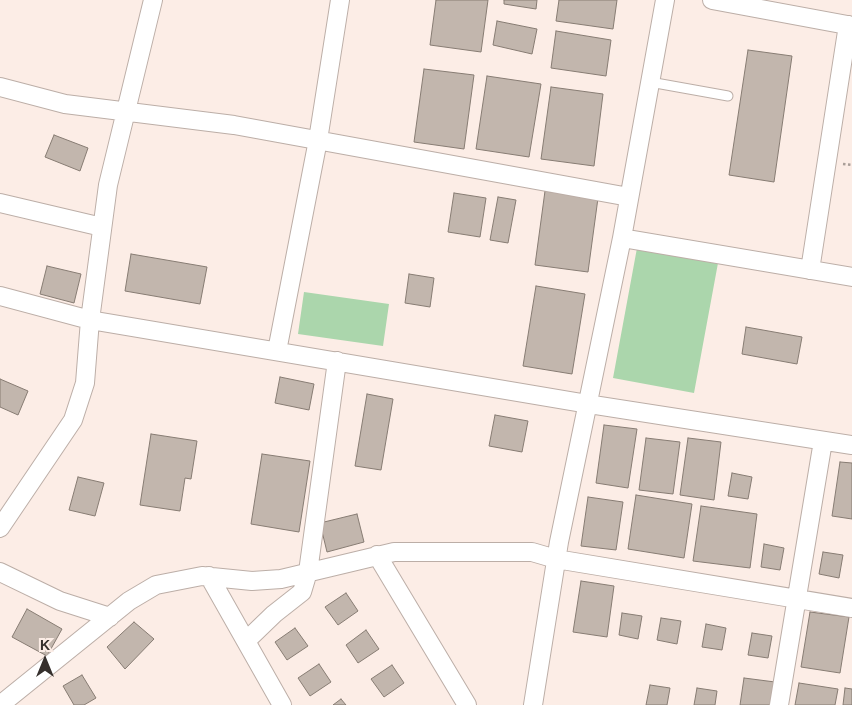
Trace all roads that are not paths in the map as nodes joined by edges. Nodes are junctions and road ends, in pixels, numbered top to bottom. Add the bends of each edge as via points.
1 (153, 0) edge
2 (340, 0) edge
3 (665, 0) edge
4 (712, 0) edge
5 (850, 25) edge
6 (650, 82) junction
7 (0, 88) edge
8 (728, 96) dead end
9 (126, 112) junction
10 (318, 140) junction
11 (629, 197) junction
12 (0, 203) edge
13 (102, 227) junction
14 (622, 238) junction
15 (810, 270) junction
16 (852, 277) edge
17 (0, 296) edge
18 (90, 320) junction
19 (277, 351) junction
20 (337, 362) junction
21 (588, 404) junction
22 (823, 441) junction
23 (852, 445) edge
24 (0, 528) edge
25 (378, 555) junction
26 (556, 559) junction
27 (0, 572) edge
28 (308, 572) junction
29 (209, 576) junction
30 (797, 600) junction
31 (852, 608) edge
32 (110, 617) junction
33 (246, 641) junction
34 (0, 705) edge
35 (282, 705) edge
36 (467, 705) edge
37 (534, 705) edge
38 (779, 705) edge

1 - 9 street
2 - 10 street
3 - 6 street
4 - 5 street
5 - 15 street
6 - 8 lane
6 - 11 street
7 - 9 street via 66,104
9 - 10 street via 234,125
9 - 13 street via 108,185
10 - 11 street
10 - 19 street
11 - 14 street
12 - 13 street
13 - 18 street
14 - 15 street
14 - 21 street
15 - 16 street
17 - 18 street
18 - 19 street
18 - 24 street via 85,383 73,420
19 - 20 street
20 - 21 street
20 - 28 street
21 - 22 street
21 - 26 street
22 - 23 street
22 - 30 street
25 - 26 street via 394,552 532,552
25 - 28 street
25 - 36 street
26 - 30 street
26 - 37 street
27 - 32 street via 60,601
28 - 29 street via 252,581
28 - 33 street via 302,592
29 - 32 street via 156,585
29 - 33 street
30 - 31 street
30 - 38 street
32 - 34 street
33 - 35 street

